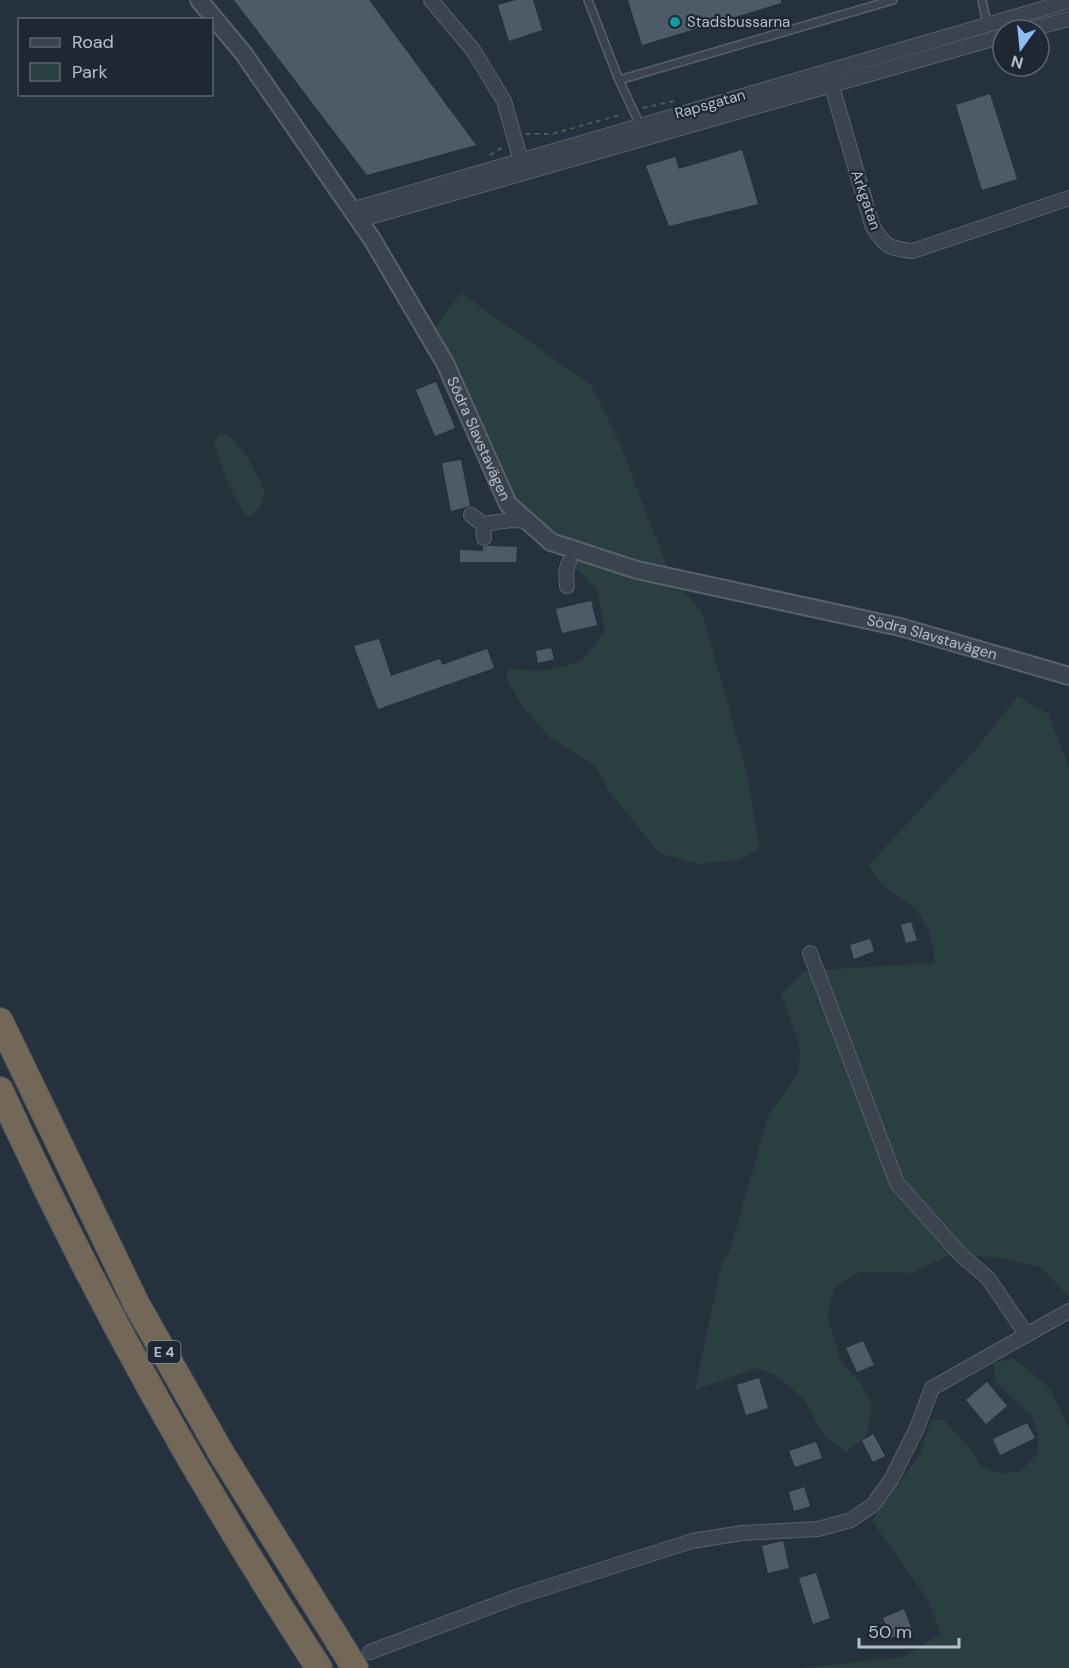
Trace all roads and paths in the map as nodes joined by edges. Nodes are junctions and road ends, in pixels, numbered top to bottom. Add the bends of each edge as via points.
1 (199, 0) edge
2 (431, 0) edge
3 (588, 0) edge
4 (892, 0) edge
5 (982, 0) edge
6 (1069, 1) edge
7 (1069, 20) edge
8 (987, 24) junction
9 (1051, 24) edge
10 (991, 39) edge
11 (829, 77) junction
12 (619, 80) junction
13 (643, 131) junction
14 (523, 167) junction
15 (1069, 198) edge
16 (355, 215) junction
17 (471, 515) dead end
18 (528, 521) junction
19 (483, 524) junction
20 (484, 538) dead end
21 (569, 562) dead end
22 (567, 586) dead end
23 (1069, 676) edge
24 (810, 953) dead end
25 (0, 1021) edge
26 (0, 1090) edge
27 (1069, 1311) edge
28 (1026, 1334) junction
29 (363, 1660) edge
30 (319, 1668) edge

1 - 16 street, Södra Slavstavägen via 244,54
2 - 14 street via 473,50 504,101
3 - 12 lane
4 - 12 lane
5 - 8 lane
6 - 8 street, Rapsgatan
7 - 9 street
8 - 11 street, Rapsgatan
10 - 11 street, Rapsgatan
11 - 13 street, Rapsgatan
11 - 15 street, Arkgatan via 872,225 882,242 913,251
12 - 13 lane
13 - 14 street, Rapsgatan
14 - 16 street, Rapsgatan
16 - 18 street, Södra Slavstavägen via 445,363 508,504
17 - 19 street
18 - 19 street
18 - 23 street, Södra Slavstavägen via 551,542 636,570 900,627
19 - 20 street
21 - 22 street
24 - 28 street via 897,1183 961,1255 988,1278
25 - 29 highway, E 4 via 137,1305 220,1450
26 - 30 highway, E 4 via 113,1320 196,1470
27 - 28 street
28 - 29 street via 932,1388 891,1480 873,1505 850,1520 818,1529 742,1533 692,1541 516,1596

